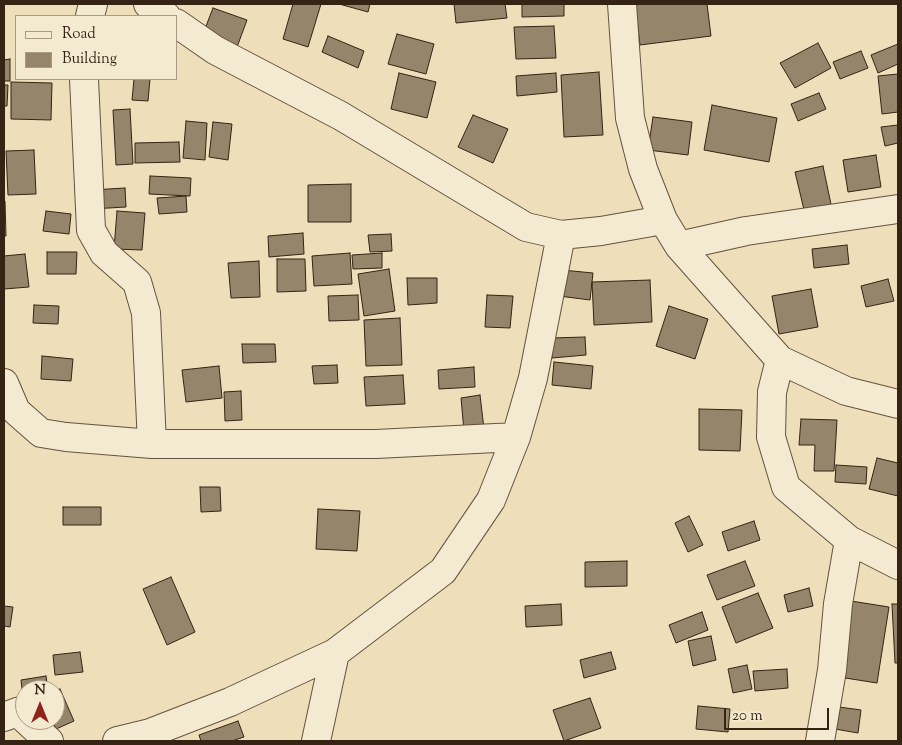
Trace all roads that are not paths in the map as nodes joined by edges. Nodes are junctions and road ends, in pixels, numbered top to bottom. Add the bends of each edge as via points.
1 (148, 4) edge
2 (622, 4) edge
3 (164, 15) edge
4 (178, 24) edge
5 (84, 80) edge
6 (898, 209) edge
7 (663, 220) junction
8 (561, 235) junction
9 (679, 246) junction
10 (780, 360) junction
11 (4, 383) edge
12 (898, 404) edge
13 (10, 412) edge
14 (516, 437) junction
15 (152, 444) junction
16 (849, 540) junction
17 (898, 565) edge
18 (335, 653) junction
19 (36, 730) edge
20 (159, 737) edge
21 (49, 741) edge
22 (118, 741) edge
23 (316, 741) edge
24 (820, 741) edge

1 - 3 street
2 - 7 street via 630,118 643,169
4 - 8 street via 215,50 341,116 526,227
5 - 15 street via 91,230 104,253 137,282 146,313
6 - 9 street via 746,231
7 - 8 street
7 - 9 street
8 - 14 street via 533,378
9 - 10 street
10 - 12 street via 846,391
10 - 16 street via 772,392 771,437 786,487
11 - 13 street
13 - 15 street via 41,433
14 - 15 street via 376,444
14 - 18 street via 491,500 443,571
16 - 17 street
16 - 24 street
18 - 20 street
18 - 23 street
19 - 21 street
20 - 22 street

